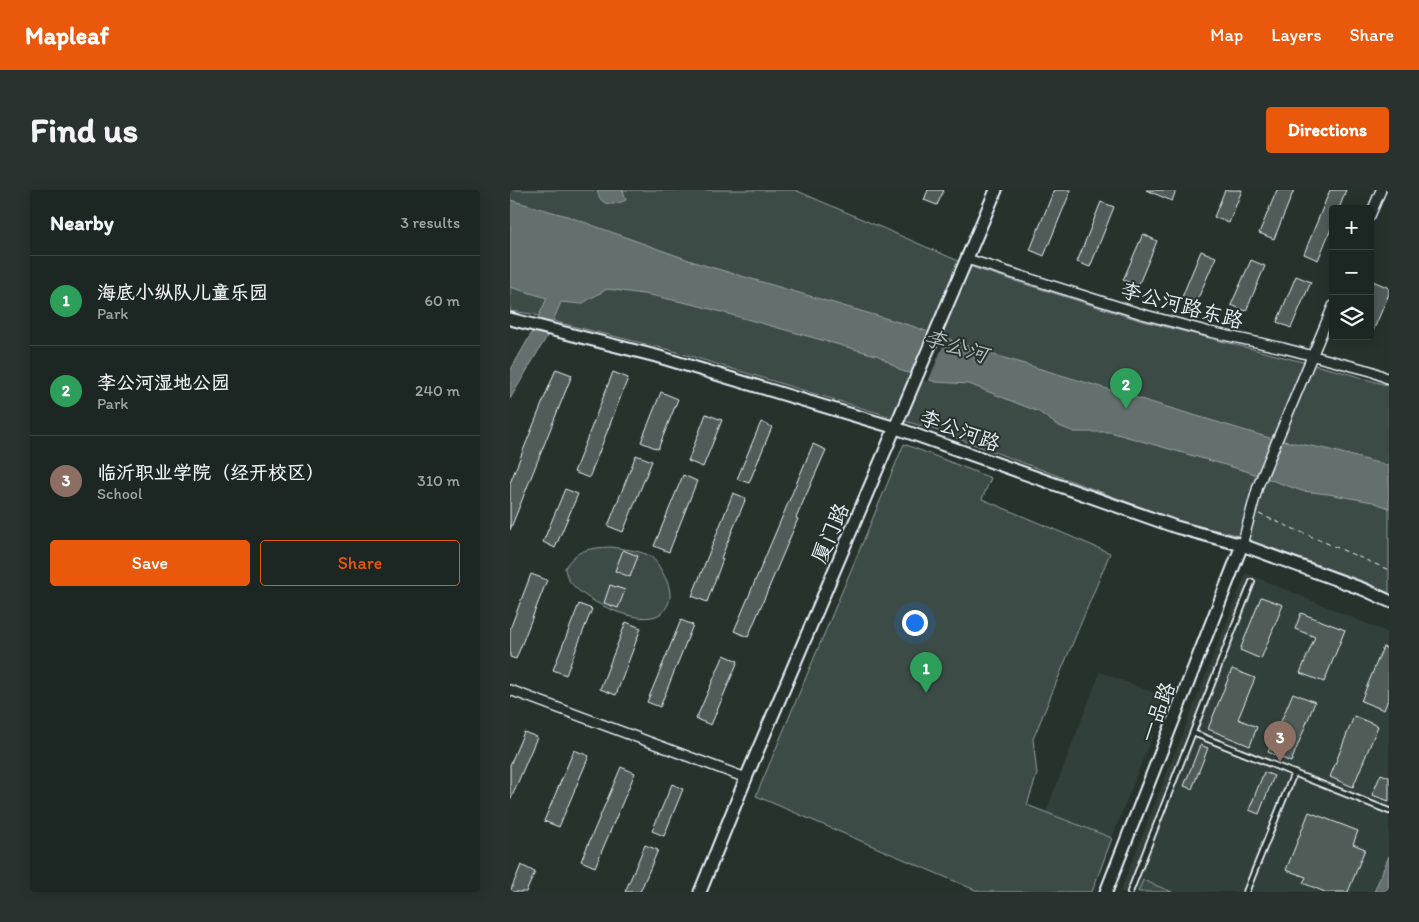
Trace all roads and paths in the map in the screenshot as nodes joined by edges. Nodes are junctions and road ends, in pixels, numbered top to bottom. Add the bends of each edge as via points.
1 (996, 190) edge
2 (1381, 190) edge
3 (1374, 207) edge
4 (967, 259) junction
5 (1329, 316) edge
6 (510, 319) edge
7 (1312, 356) junction
8 (1389, 379) edge
9 (896, 428) junction
10 (1250, 510) junction
11 (1242, 545) junction
12 (1389, 570) edge
13 (1252, 582) dead end
14 (1389, 601) edge
15 (510, 690) edge
16 (1193, 732) junction
17 (1294, 773) junction
18 (746, 778) junction
19 (1389, 811) edge
20 (700, 892) edge
21 (1106, 892) edge
22 (1130, 892) edge
23 (1246, 892) edge

1 - 4 street, 厦门路
2 - 3 street
4 - 7 street, 李公河路东路 via 1142,314
4 - 9 street, 厦门路
5 - 7 street
6 - 9 street, 李公河路 via 656,356
7 - 8 street, 李公河路东路 via 1371,371
7 - 10 street
9 - 11 street, 李公河路 via 1176,527
9 - 18 street, 厦门路
10 - 11 street
10 - 12 path
11 - 14 street, 李公河路
11 - 21 street, 一品路
13 - 16 lane
15 - 18 street
16 - 17 lane
16 - 22 lane
17 - 19 lane
17 - 23 lane
18 - 20 street, 厦门路

